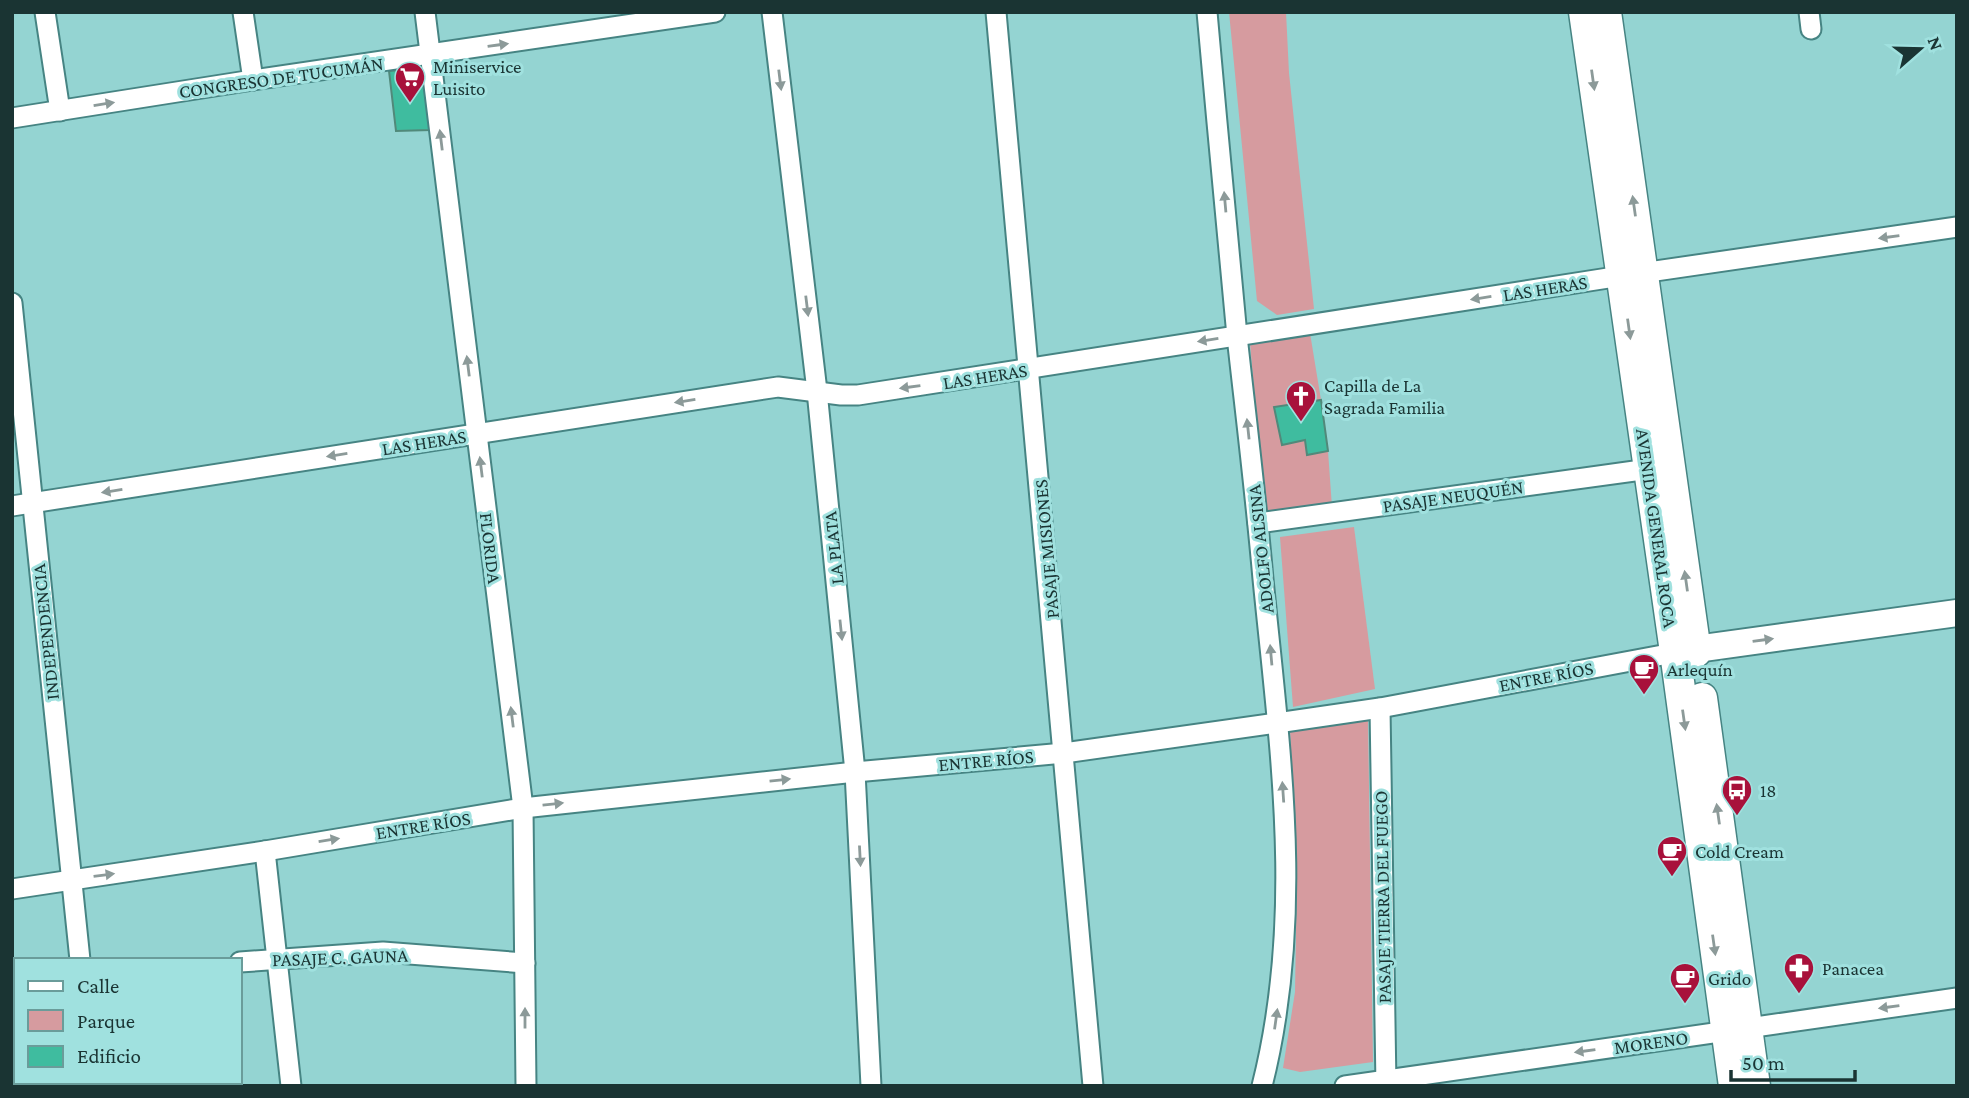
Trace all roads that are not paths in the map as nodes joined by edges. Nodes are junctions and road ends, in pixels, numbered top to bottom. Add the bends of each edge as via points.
1 (46, 12) edge
2 (243, 12) edge
3 (425, 12) edge
4 (715, 12) edge
5 (772, 12) edge
6 (996, 12) edge
7 (1207, 12) edge
8 (1584, 12) edge
9 (1606, 12) edge
10 (430, 55) junction
11 (253, 80) junction
12 (60, 111) junction
13 (12, 118) edge
14 (1957, 227) edge
15 (1632, 275) junction
16 (12, 303) edge
17 (1237, 335) junction
18 (1029, 369) junction
19 (817, 391) junction
20 (477, 433) junction
21 (1649, 469) junction
22 (22, 505) edge
23 (1258, 523) junction
24 (1957, 613) edge
25 (1686, 651) junction
26 (1380, 708) junction
27 (1277, 723) junction
28 (1064, 753) junction
29 (855, 772) junction
30 (523, 808) junction
31 (265, 851) junction
32 (71, 879) junction
33 (12, 889) edge
34 (80, 958) edge
35 (276, 958) junction
36 (242, 962) edge
37 (525, 962) junction
38 (1957, 998) edge
39 (1736, 1029) junction
40 (1386, 1083) edge
41 (290, 1086) edge
42 (526, 1086) edge
43 (872, 1086) edge
44 (1093, 1086) edge
45 (1262, 1086) edge
46 (1345, 1086) edge
47 (1734, 1086) edge
48 (1755, 1086) edge

1 - 12 street
2 - 11 street
3 - 10 street, FLORIDA
10 -> 4 street, CONGRESO DE TUCUMÁN
5 -> 19 street, LA PLATA
6 - 18 street, PASAJE MISIONES
17 -> 7 street, ADOLFO ALSINA
8 -> 15 main road, AVENIDA GENERAL ROCA
15 -> 9 main road, AVENIDA GENERAL ROCA
10 - 11 street, CONGRESO DE TUCUMÁN
20 -> 10 street, FLORIDA
12 -> 11 street, CONGRESO DE TUCUMÁN
12 - 13 street, CONGRESO DE TUCUMÁN
14 -> 15 street, LAS HERAS
15 -> 17 street, LAS HERAS
15 -> 21 main road, AVENIDA GENERAL ROCA
25 -> 15 main road, AVENIDA GENERAL ROCA
16 - 22 street, INDEPENDENCIA
17 -> 18 street, LAS HERAS
23 -> 17 street, ADOLFO ALSINA
18 -> 19 street, LAS HERAS via 858,395
18 - 28 street, PASAJE MISIONES
19 -> 20 street, LAS HERAS via 778,387
19 -> 29 street, LA PLATA
20 -> 22 street, LAS HERAS
30 -> 20 street, FLORIDA
21 - 23 street, PASAJE NEUQUÉN
21 - 25 main road, AVENIDA GENERAL ROCA
22 - 32 street, INDEPENDENCIA
27 -> 23 street, ADOLFO ALSINA
25 -> 24 street, ENTRE RÍOS
25 - 26 street, ENTRE RÍOS
25 - 39 main road, AVENIDA GENERAL ROCA
26 - 27 street, ENTRE RÍOS
26 - 40 street, PASAJE TIERRA DEL FUEGO
27 - 28 street, ENTRE RÍOS
45 -> 27 street, ADOLFO ALSINA via 1284,964 1287,909
28 - 29 street, ENTRE RÍOS
28 - 44 street, PASAJE MISIONES
30 -> 29 street, ENTRE RÍOS
29 -> 43 street, LA PLATA
31 -> 30 street, ENTRE RÍOS
30 - 37 street, FLORIDA
32 -> 31 street, ENTRE RÍOS
31 - 35 street
32 - 33 street, ENTRE RÍOS
32 - 34 street, INDEPENDENCIA
35 - 36 street, PASAJE C. GAUNA
35 - 37 street, PASAJE C. GAUNA via 383,952
35 - 41 street
42 -> 37 street, FLORIDA
38 -> 39 street, MORENO
39 -> 40 street, MORENO
39 - 47 main road, AVENIDA GENERAL ROCA
39 - 48 main road, AVENIDA GENERAL ROCA
40 - 46 street, MORENO

